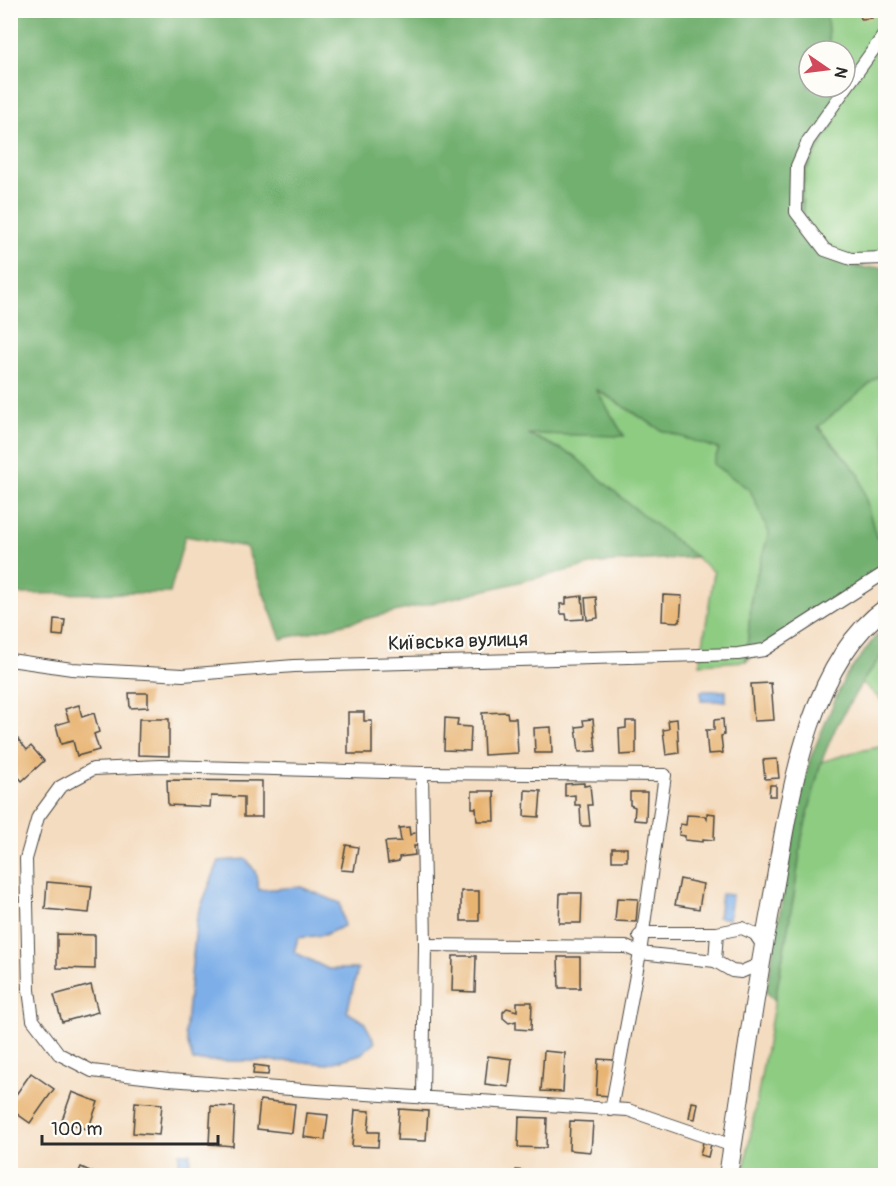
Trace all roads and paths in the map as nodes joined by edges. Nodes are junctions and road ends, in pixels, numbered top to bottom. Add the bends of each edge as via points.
1 (885, 32) edge
2 (885, 258) edge
3 (885, 572) edge
4 (885, 608) edge
5 (10, 660) edge
6 (422, 773) junction
7 (643, 933) junction
8 (717, 933) junction
9 (425, 945) junction
10 (626, 946) junction
11 (640, 953) junction
12 (762, 955) junction
13 (715, 961) junction
14 (423, 1098) junction
15 (611, 1110) junction
16 (732, 1146) junction
17 (728, 1176) edge

1 - 2 street via 808,141 797,166 796,212 825,250 851,259
3 - 5 street, Київська вулиця via 764,650 738,654 294,666 183,675 72,669
4 - 12 main road via 859,632 837,662 813,714 792,789
6 - 7 street via 665,775
6 - 9 street
6 - 14 street via 160,766 93,769 60,787 38,817 26,859 26,909 33,1020 59,1054 92,1071
7 - 8 street
7 - 10 street
7 - 11 street
8 - 12 street via 742,928 755,934
8 - 13 street
9 - 10 street
9 - 14 street
10 - 11 street
11 - 13 street
11 - 15 street
12 - 13 street via 753,968 741,972
12 - 16 main road
14 - 15 street
15 - 16 street via 628,1110
16 - 17 main road

